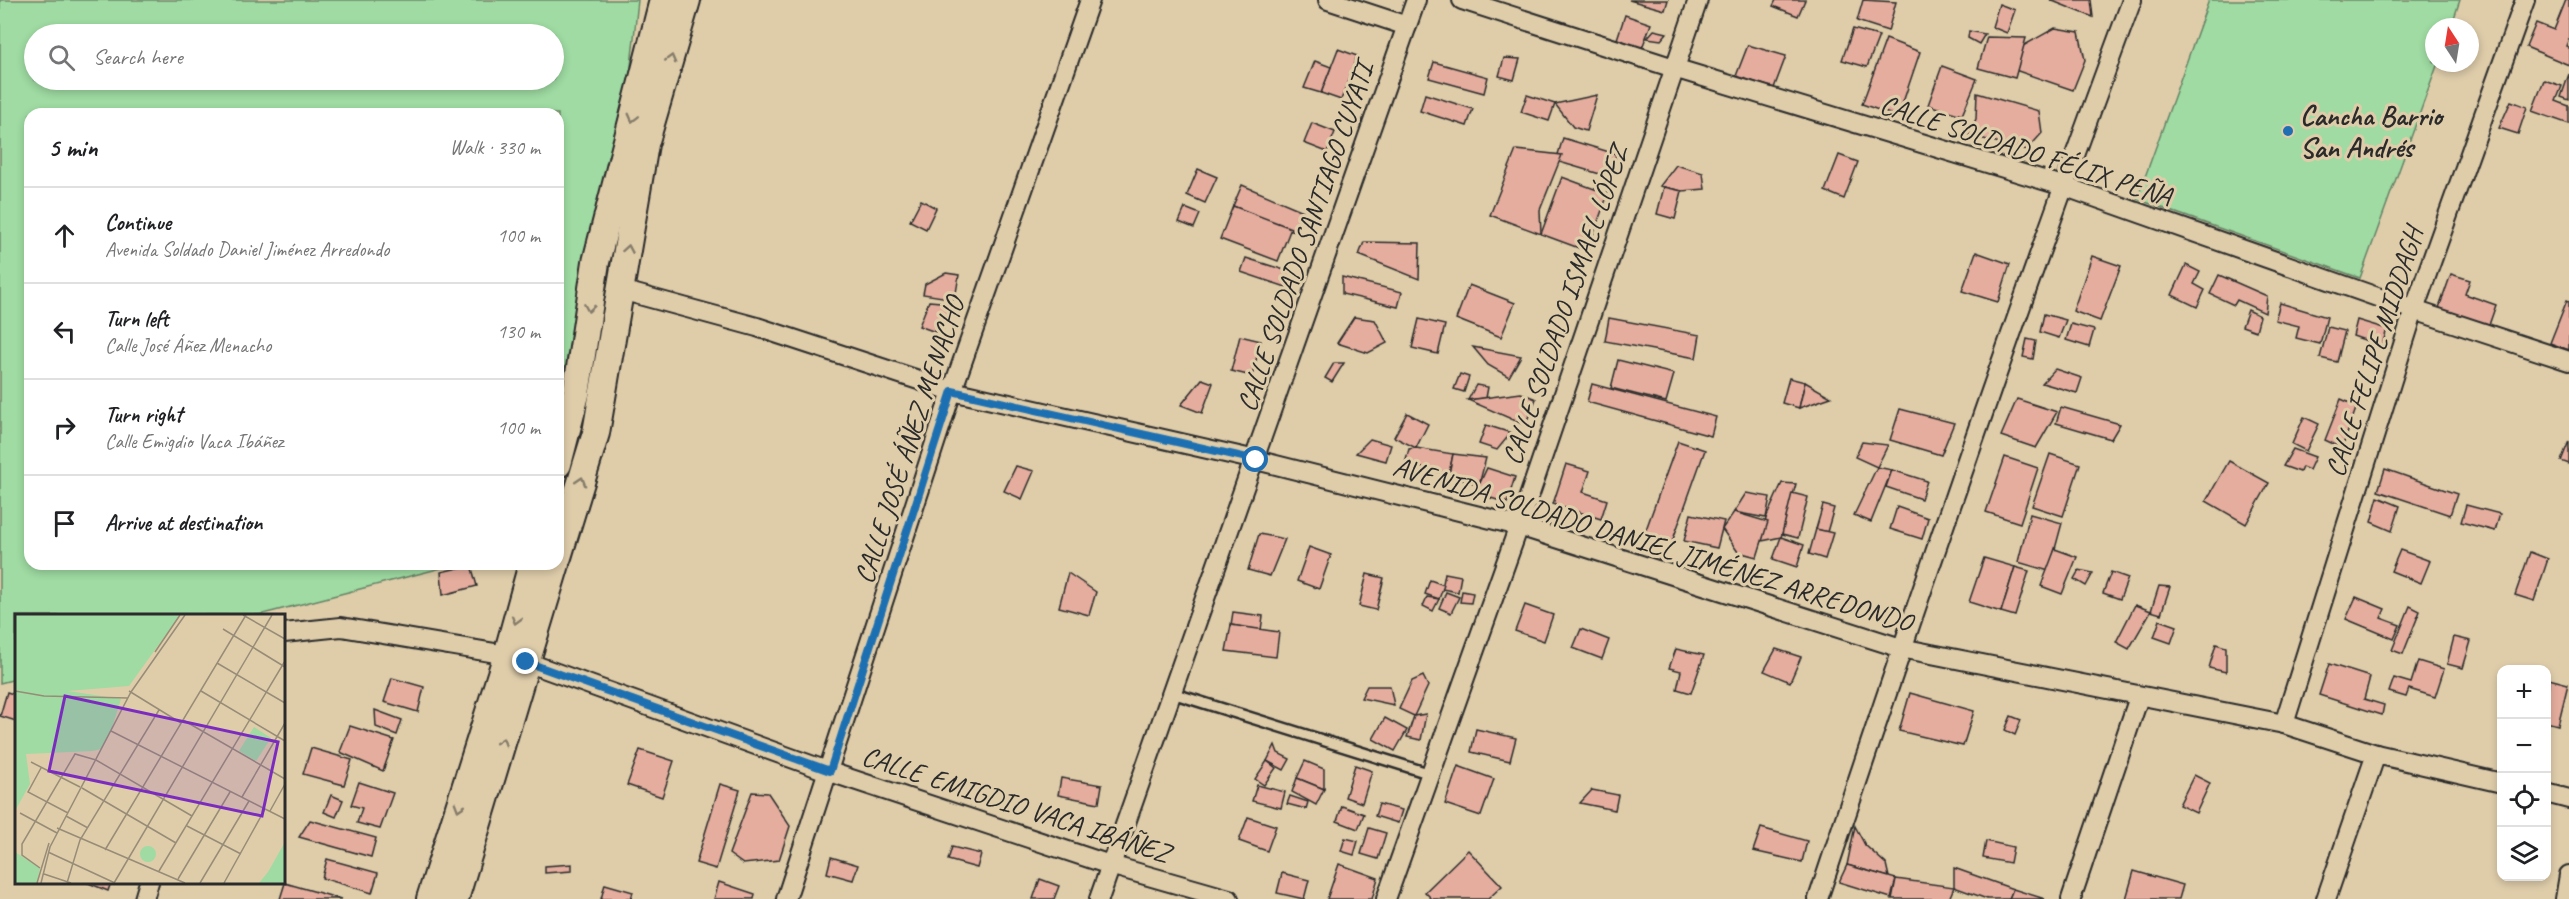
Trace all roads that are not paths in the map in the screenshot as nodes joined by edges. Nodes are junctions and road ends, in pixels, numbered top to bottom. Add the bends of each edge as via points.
1 (663, 0) edge
2 (687, 0) edge
3 (1090, 0) edge
4 (1328, 0) edge
5 (1416, 0) edge
6 (1462, 0) edge
7 (1698, 0) edge
8 (2132, 0) edge
9 (2525, 0) edge
10 (1407, 26) junction
11 (1674, 68) junction
12 (2062, 186) junction
13 (621, 290) junction
14 (2414, 310) junction
15 (2569, 361) edge
16 (952, 391) junction
17 (564, 441) edge
18 (1256, 460) junction
19 (1519, 526) junction
20 (564, 537) edge
21 (531, 570) edge
22 (553, 570) edge
23 (285, 633) edge
24 (1901, 648) junction
25 (516, 658) junction
26 (1172, 693) junction
27 (2139, 697) junction
28 (2284, 724) junction
29 (2376, 754) junction
30 (830, 771) junction
31 (1431, 774) junction
32 (2497, 782) edge
33 (2551, 795) edge
34 (2569, 799) edge
35 (1110, 865) junction
36 (2569, 875) edge
37 (148, 884) edge
38 (144, 899) edge
39 (430, 899) edge
40 (456, 899) edge
41 (786, 899) edge
42 (1099, 899) edge
43 (1229, 899) edge
44 (1386, 899) edge
45 (1818, 899) edge
46 (2071, 899) edge
47 (2326, 899) edge
48 (2565, 899) edge

1 -> 17 main road via 596,262 576,394
13 -> 2 main road via 645,144
3 - 16 street, CALLE JOSÉ ÁÑEZ MENACHO
4 - 10 street
5 - 10 street, CALLE SOLDADO SANTIAGO CUYATI
6 - 11 street, CALLE SOLDADO FÉLIX PEÑA
7 - 11 street, CALLE SOLDADO ISMAEL LÓPEZ
8 - 12 street
9 - 14 street, CALLE FELIPE MIDDAGH
10 - 18 street, CALLE SOLDADO SANTIAGO CUYATI
11 - 12 street, CALLE SOLDADO FÉLIX PEÑA
11 - 19 street, CALLE SOLDADO ISMAEL LÓPEZ
12 - 14 street, CALLE SOLDADO FÉLIX PEÑA
12 - 24 street
13 - 16 street, AVENIDA SOLDADO DANIEL JIMÉNEZ ARREDONDO via 757,327
20 -> 13 main road via 596,433
14 - 15 street, CALLE SOLDADO FÉLIX PEÑA
14 - 28 street, CALLE FELIPE MIDDAGH
16 - 18 street, AVENIDA SOLDADO DANIEL JIMÉNEZ ARREDONDO
16 - 30 street, CALLE JOSÉ ÁÑEZ MENACHO
18 - 19 street, AVENIDA SOLDADO DANIEL JIMÉNEZ ARREDONDO
18 - 26 street, CALLE SOLDADO SANTIAGO CUYATI
19 - 24 street, AVENIDA SOLDADO DANIEL JIMÉNEZ ARREDONDO
19 - 31 street, CALLE SOLDADO ISMAEL LÓPEZ
21 -> 25 main road
22 - 25 main road
23 - 25 street, CALLE EMIGDIO VACA IBÁÑEZ via 341,627
24 - 27 street, AVENIDA SOLDADO DANIEL JIMÉNEZ ARREDONDO
24 - 45 street
25 - 30 street, CALLE EMIGDIO VACA IBÁÑEZ
25 -> 39 main road
40 -> 25 main road
26 - 31 lane
26 - 35 street, CALLE SOLDADO SANTIAGO CUYATI
27 - 28 street, AVENIDA SOLDADO DANIEL JIMÉNEZ ARREDONDO
27 - 46 street
28 - 29 street, AVENIDA SOLDADO DANIEL JIMÉNEZ ARREDONDO
29 - 32 street, AVENIDA SOLDADO DANIEL JIMÉNEZ ARREDONDO
29 - 47 street
30 - 35 street, CALLE EMIGDIO VACA IBÁÑEZ
30 - 41 street, CALLE JOSÉ ÁÑEZ MENACHO
31 - 44 street, CALLE SOLDADO ISMAEL LÓPEZ
33 - 34 street
35 - 42 street, CALLE SOLDADO SANTIAGO CUYATI
35 - 43 street, CALLE EMIGDIO VACA IBÁÑEZ
36 - 48 street
37 - 38 street

